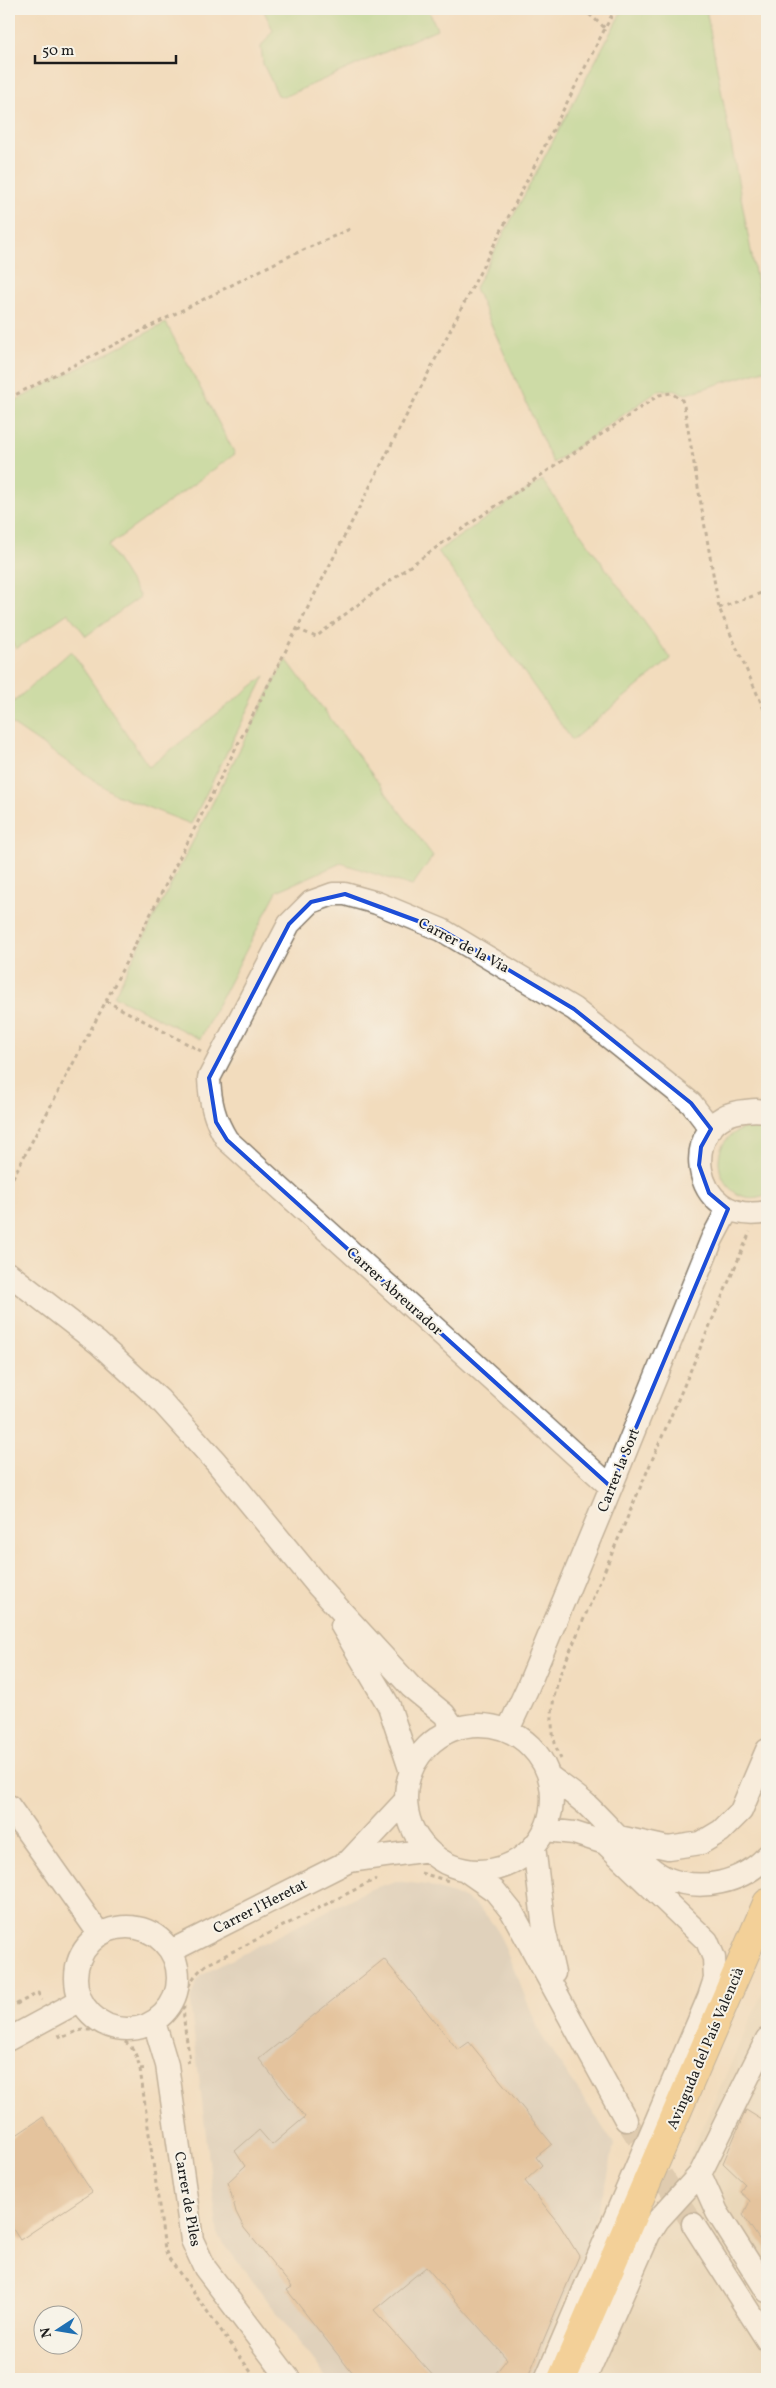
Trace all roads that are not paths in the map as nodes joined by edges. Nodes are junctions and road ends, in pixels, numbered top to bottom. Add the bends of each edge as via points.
1 (209, 1078) joint
2 (767, 1112) edge
3 (711, 1129) junction
4 (728, 1209) junction
5 (767, 1212) edge
6 (9, 1274) edge
7 (612, 1487) junction
8 (318, 1586) junction
9 (455, 1728) junction
10 (508, 1730) junction
11 (767, 1750) edge
12 (411, 1772) junction
13 (549, 1776) junction
14 (406, 1800) junction
15 (9, 1806) edge
16 (618, 1836) junction
17 (539, 1838) junction
18 (428, 1850) junction
19 (767, 1856) edge
20 (349, 1861) junction
21 (465, 1870) junction
22 (767, 1903) edge
23 (100, 1935) junction
24 (171, 1951) junction
25 (81, 2000) junction
26 (562, 2006) junction
27 (154, 2022) junction
28 (9, 2039) edge
29 (767, 2039) edge
30 (667, 2119) junction
31 (626, 2120) tunnel mouth
32 (700, 2174) junction
33 (644, 2192) junction
34 (619, 2208) junction
35 (693, 2224) tunnel mouth
36 (767, 2291) edge
37 (767, 2340) edge
38 (289, 2379) edge
39 (546, 2379) edge
40 (562, 2379) edge
41 (585, 2379) edge

1 - 3 street, Carrer de la Via via 289,924 311,902 333,894 345,894 442,930 574,1009 691,1103
1 - 7 street, Carrer Abreurador via 216,1122 227,1140
2 - 3 street via 760,1109 735,1111
3 - 4 street via 701,1147 701,1176 709,1192
4 - 5 street via 751,1215
4 - 7 street, Carrer la Sort via 712,1239
6 - 8 street via 98,1344 159,1399 216,1462
7 - 10 street, Carrer la Sort
8 - 9 street via 411,1688 444,1714
8 - 12 street via 389,1706
9 - 10 street via 490,1725
9 - 12 street via 428,1745
10 - 13 street via 533,1748
11 - 16 street via 741,1812 722,1831 701,1843 668,1848
12 - 14 street
13 - 16 street
13 - 17 street via 552,1803
14 - 18 street via 412,1827
14 - 20 street, Carrer l'Heretat
15 - 23 street
16 - 19 street via 666,1878 688,1884 706,1886 724,1882 757,1866
17 - 21 street via 520,1859 502,1867 484,1871
17 - 26 street via 544,1929
17 - 30 street via 574,1833 605,1843 707,1941 714,1958 715,1979
18 - 20 street, Carrer l'Heretat
18 - 21 street via 447,1864
20 - 24 street, Carrer l'Heretat
21 - 26 street via 495,1891 512,1912
22 - 30 main road, Avinguda del País Valencià
23 - 24 street via 115,1928 146,1930
23 - 25 street via 83,1952 78,1963 77,1986
24 - 27 street via 177,1970 177,1990 172,2002
25 - 27 street via 103,2023 120,2029 138,2028
25 - 28 street
26 - 31 street
27 - 38 street, Carrer de Piles via 167,2065 192,2240 205,2268
29 - 32 street
30 - 33 main road, Avinguda del País Valencià
30 - 34 street, Avinguda del País Valencià
32 - 36 street via 717,2212
32 - 41 street via 649,2234
33 - 34 street
33 - 40 main road, Avinguda del País Valencià
34 - 39 street, Avinguda del País Valencià
35 - 37 street

